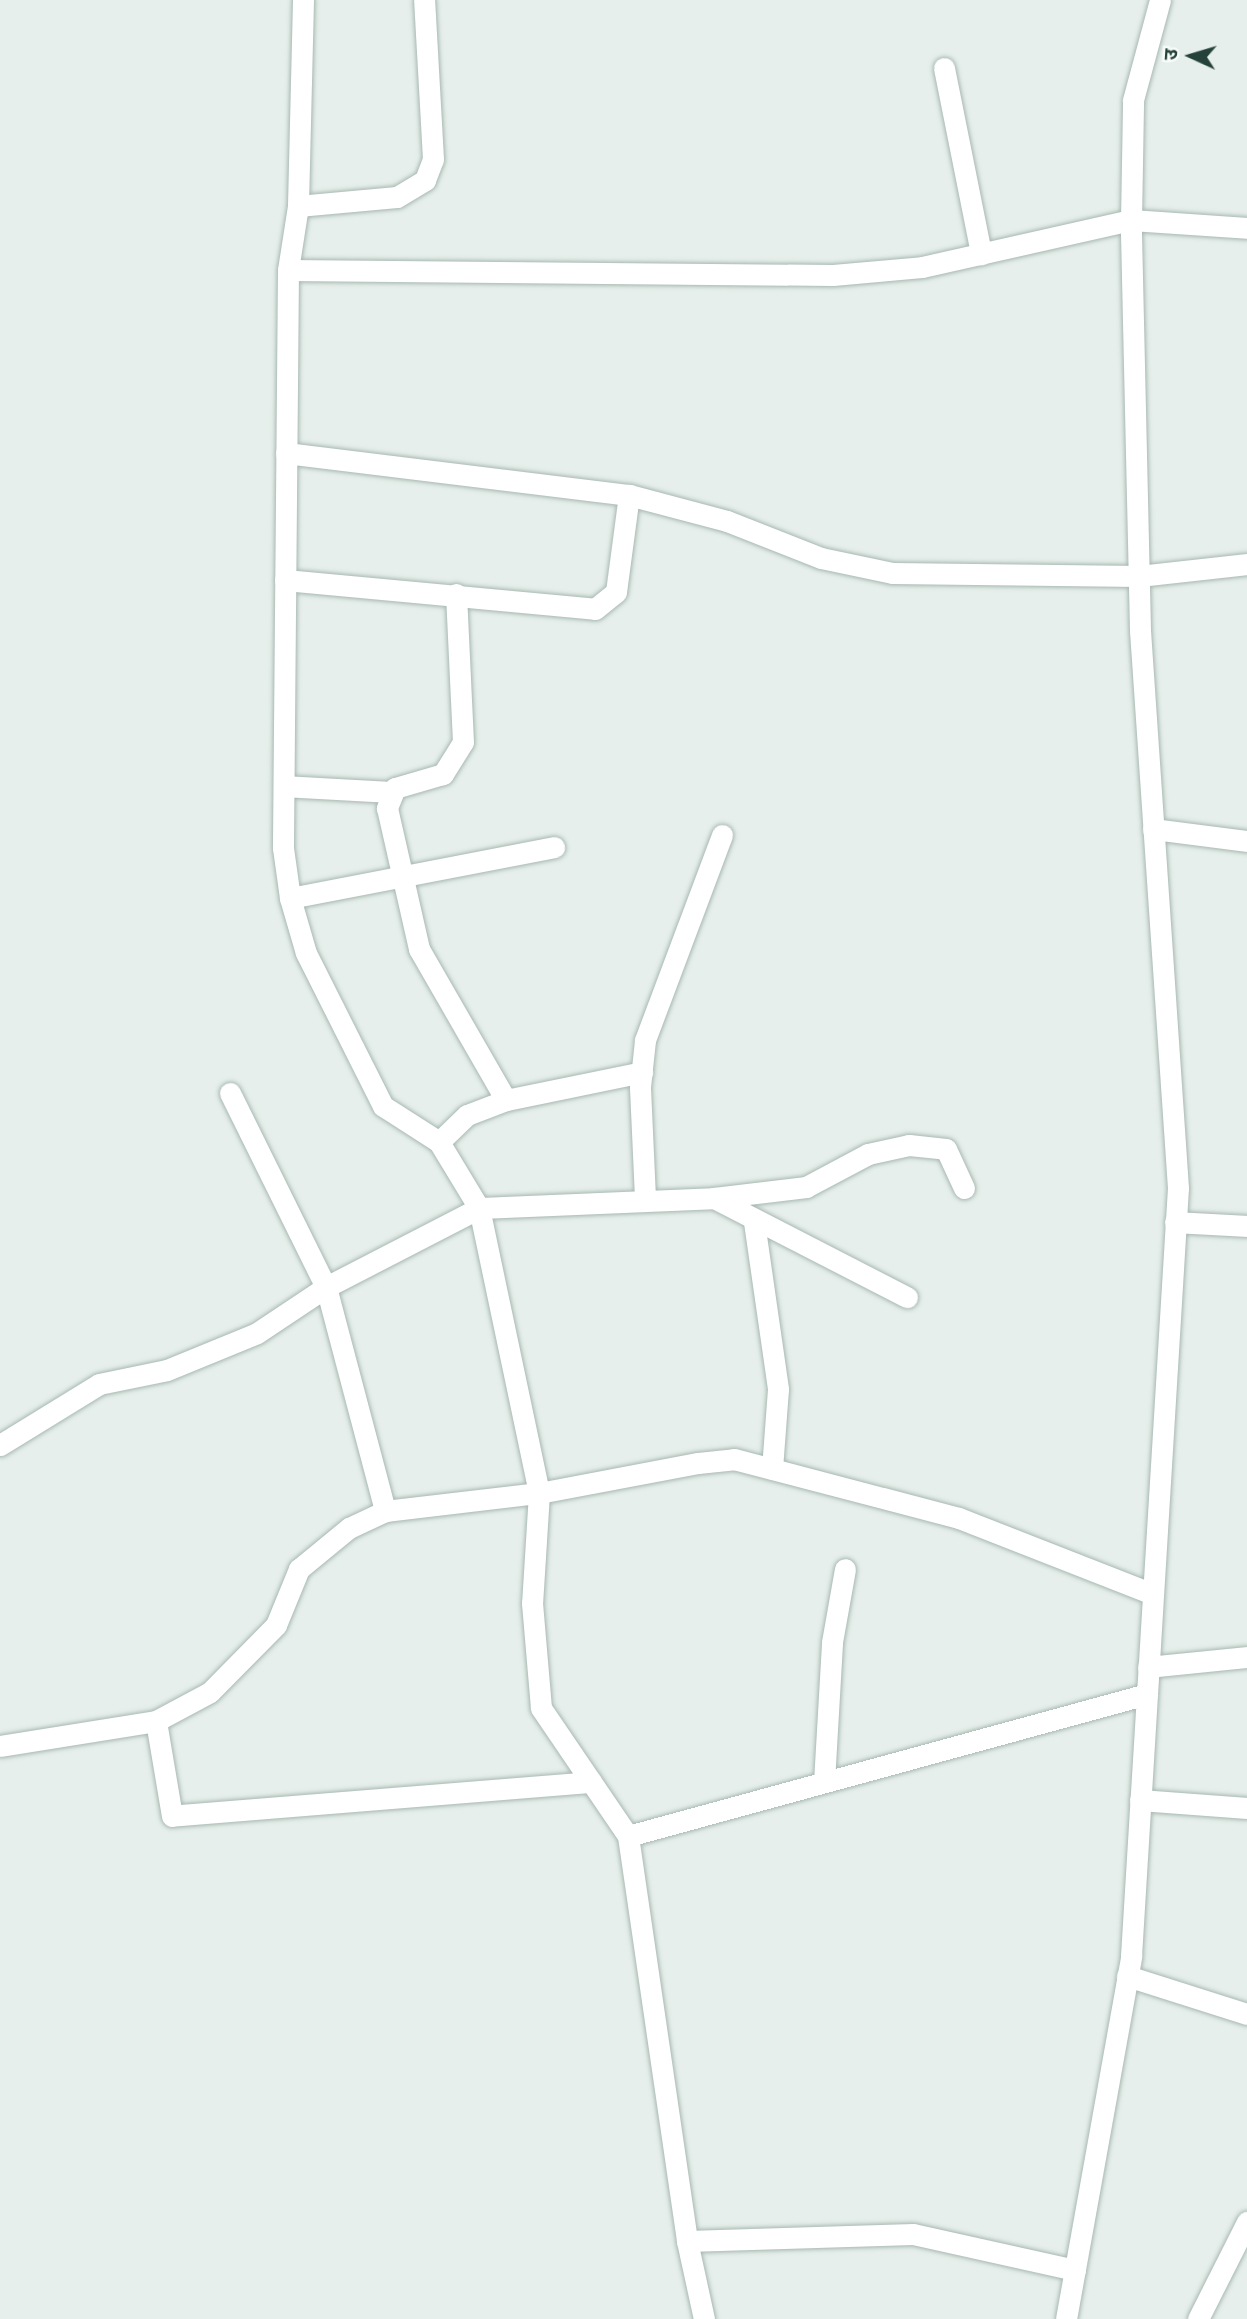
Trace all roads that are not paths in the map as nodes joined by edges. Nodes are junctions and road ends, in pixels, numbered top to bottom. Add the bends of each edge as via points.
1 (303, 0) edge
2 (425, 0) edge
3 (1160, 0) edge
4 (944, 68) dead end
5 (298, 206) junction
6 (1131, 220) junction
7 (1247, 228) edge
8 (981, 254) junction
9 (288, 270) junction
10 (286, 453) junction
11 (629, 495) junction
12 (1247, 564) edge
13 (1139, 576) junction
14 (285, 580) junction
15 (456, 594) junction
16 (284, 786) junction
17 (390, 792) junction
18 (1153, 829) junction
19 (722, 835) dead end
20 (1247, 841) edge
21 (554, 847) dead end
22 (399, 877) junction
23 (290, 898) junction
24 (642, 1072) junction
25 (230, 1093) dead end
26 (506, 1100) junction
27 (439, 1142) junction
28 (964, 1188) dead end
29 (645, 1198) junction
30 (714, 1198) junction
31 (479, 1208) junction
32 (754, 1222) junction
33 (1175, 1222) junction
34 (1247, 1226) edge
35 (326, 1287) junction
36 (907, 1297) dead end
37 (0, 1445) edge
38 (772, 1469) junction
39 (538, 1493) junction
40 (385, 1511) junction
41 (845, 1569) dead end
42 (1153, 1594) junction
43 (1247, 1657) edge
44 (1148, 1667) junction
45 (1147, 1694) junction
46 (156, 1721) junction
47 (0, 1746) edge
48 (591, 1782) junction
49 (824, 1782) junction
50 (1140, 1800) junction
51 (1247, 1808) edge
52 (628, 1836) junction
53 (1127, 1976) junction
54 (1247, 2014) edge
55 (1247, 2222) edge
56 (687, 2241) junction
57 (1075, 2270) junction
58 (704, 2319) edge
59 (1066, 2319) edge
60 (1198, 2319) edge

1 - 5 street
2 - 5 street via 433,159 425,180 397,197
3 - 6 street via 1133,100
4 - 8 street
5 - 9 street
6 - 7 street
6 - 8 street
6 - 13 street
8 - 9 street via 922,267 754,277
9 - 10 street
10 - 11 street
10 - 14 street
11 - 13 street via 727,521 821,558 891,573
11 - 15 street via 619,577 609,602 595,609
12 - 13 street
13 - 18 street
14 - 15 street
14 - 16 street
15 - 17 street via 463,742 443,774
16 - 17 street
16 - 23 street
17 - 22 street
18 - 20 street
18 - 33 street
19 - 24 street via 657,998
21 - 22 street
22 - 23 street
22 - 26 street via 418,949
23 - 27 street via 306,953 383,1106
24 - 26 street
24 - 29 street
25 - 35 street
26 - 27 street via 467,1115
27 - 31 street
28 - 30 street via 946,1149 930,1144 867,1154 806,1187
29 - 30 street
29 - 31 street
30 - 32 street
31 - 35 street
31 - 39 street
32 - 36 street
32 - 38 street via 778,1389
33 - 34 street
33 - 42 street
35 - 37 street via 257,1333 192,1362 99,1384
35 - 40 street
38 - 39 street via 734,1459
38 - 42 street via 959,1518
39 - 40 street
39 - 48 street via 532,1603 541,1708
40 - 46 street via 349,1528 299,1569 276,1625 210,1692
41 - 49 street via 832,1642
42 - 44 street
43 - 44 street
44 - 45 street
45 - 49 street
45 - 50 street
46 - 47 street
46 - 48 street via 172,1816
48 - 52 street
49 - 52 street
50 - 51 street
50 - 53 street
52 - 56 street
53 - 54 street
53 - 57 street
55 - 60 street
56 - 57 street via 913,2234
56 - 58 street
57 - 59 street

